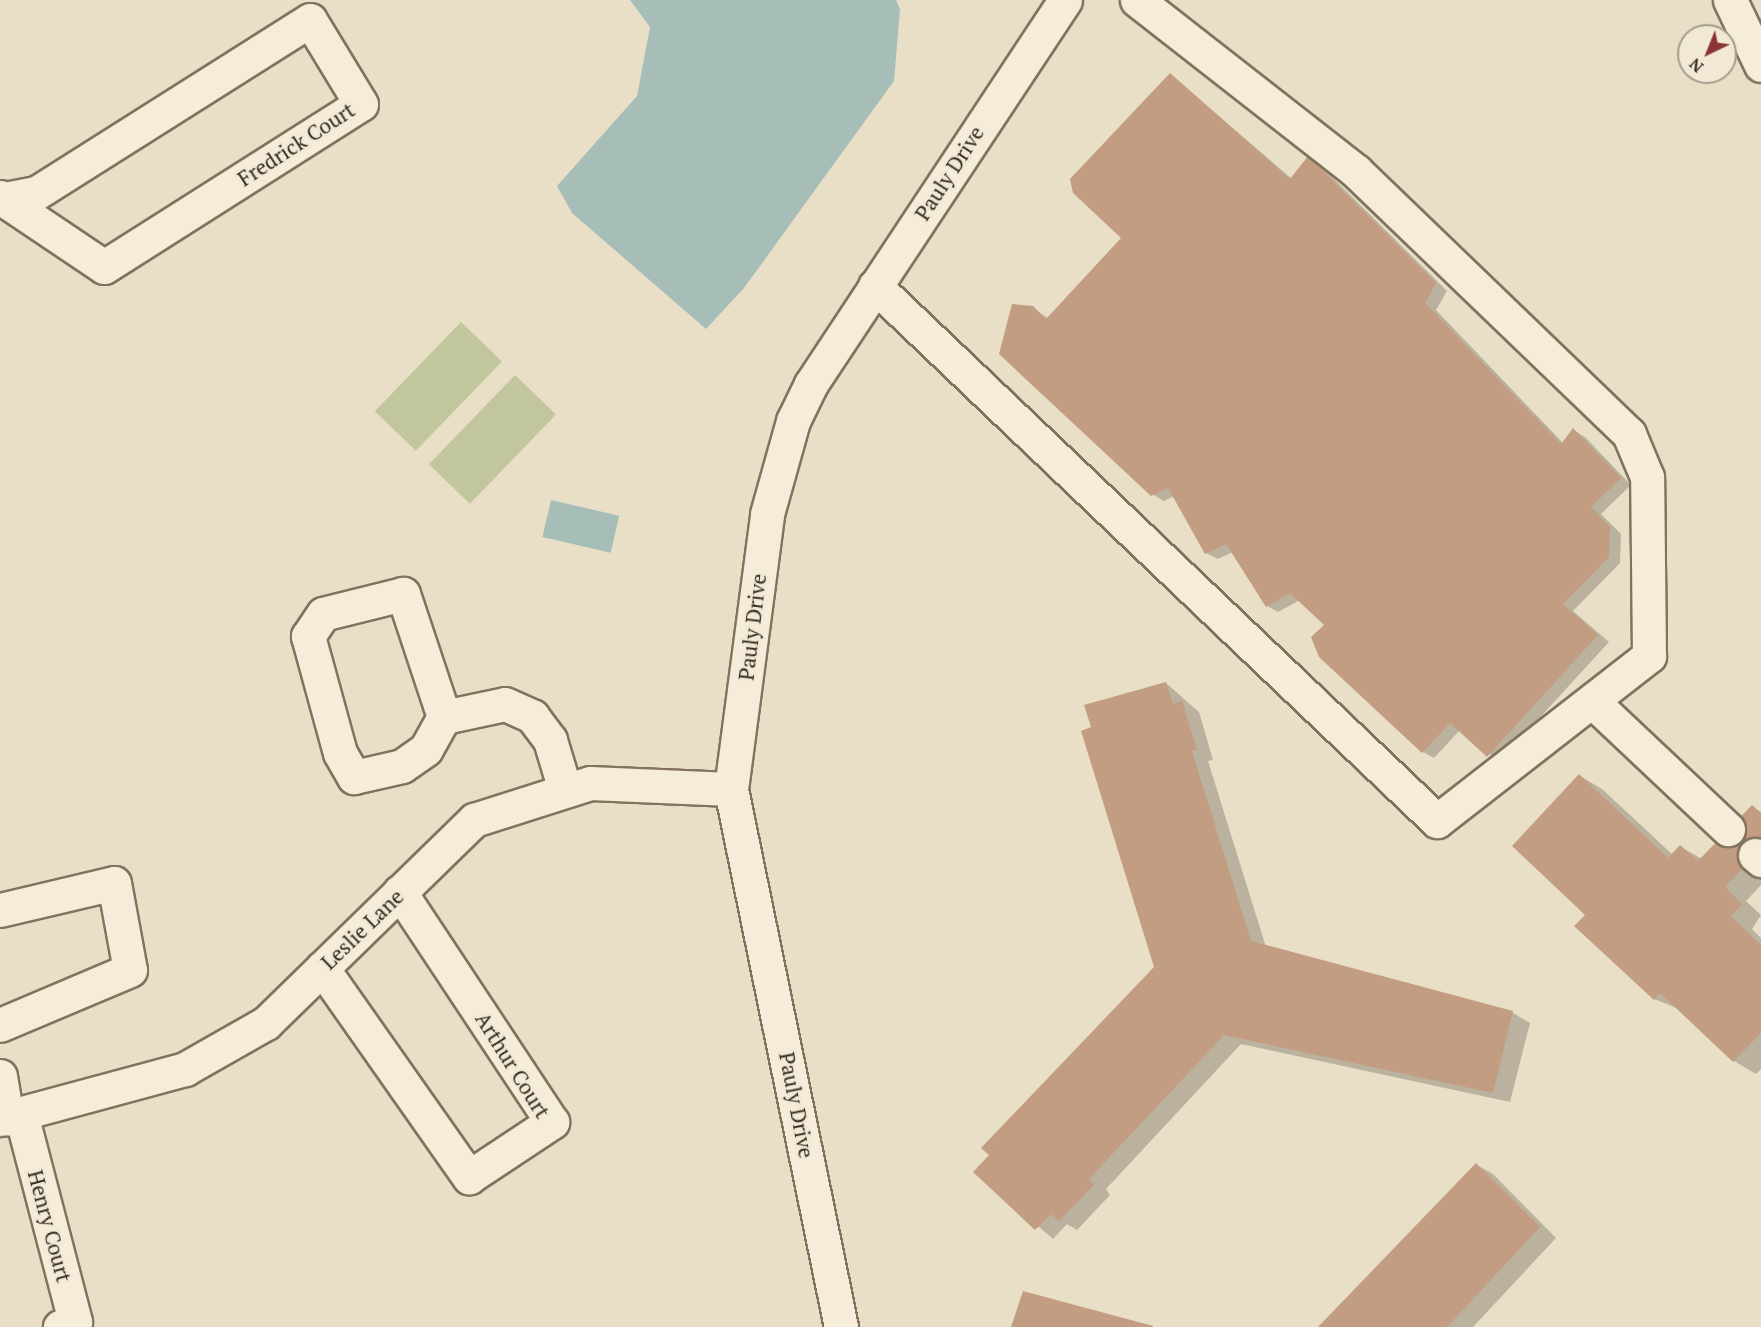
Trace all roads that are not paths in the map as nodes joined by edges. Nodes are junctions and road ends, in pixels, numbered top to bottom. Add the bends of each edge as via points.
1 (1065, 0) edge
2 (1137, 0) edge
3 (1735, 2) edge
4 (1761, 65) edge
5 (2, 198) edge
6 (875, 286) junction
7 (1592, 701) junction
8 (444, 717) junction
9 (732, 789) junction
10 (566, 790) junction
11 (1728, 829) dead end
12 (400, 892) junction
13 (0, 910) edge
14 (322, 968) junction
15 (0, 1025) edge
16 (0, 1076) edge
17 (9, 1117) edge
18 (60, 1327) edge
19 (841, 1327) edge

1 - 6 street, Pauly Drive
2 - 7 street via 1356,171 1629,434 1647,477 1649,656
3 - 4 street
5 - 5 street, Fredrick Court via 104,267 361,104 310,20 36,194
6 - 7 street via 1437,821
6 - 9 street, Pauly Drive via 793,421 767,514
7 - 11 street
8 - 8 street via 426,749 402,766 354,777 340,753 308,636 323,614 403,594
8 - 10 street via 505,704 532,716 550,740
9 - 10 street, Leslie Lane via 590,783
9 - 19 street, Pauly Drive
10 - 12 street, Leslie Lane via 474,820
12 - 14 street, Leslie Lane
12 - 14 street, Arthur Court via 552,1122 469,1177
13 - 15 street via 114,883 130,970
14 - 17 street, Leslie Lane via 266,1023 185,1069
16 - 17 street
17 - 18 street, Henry Court via 75,1322

